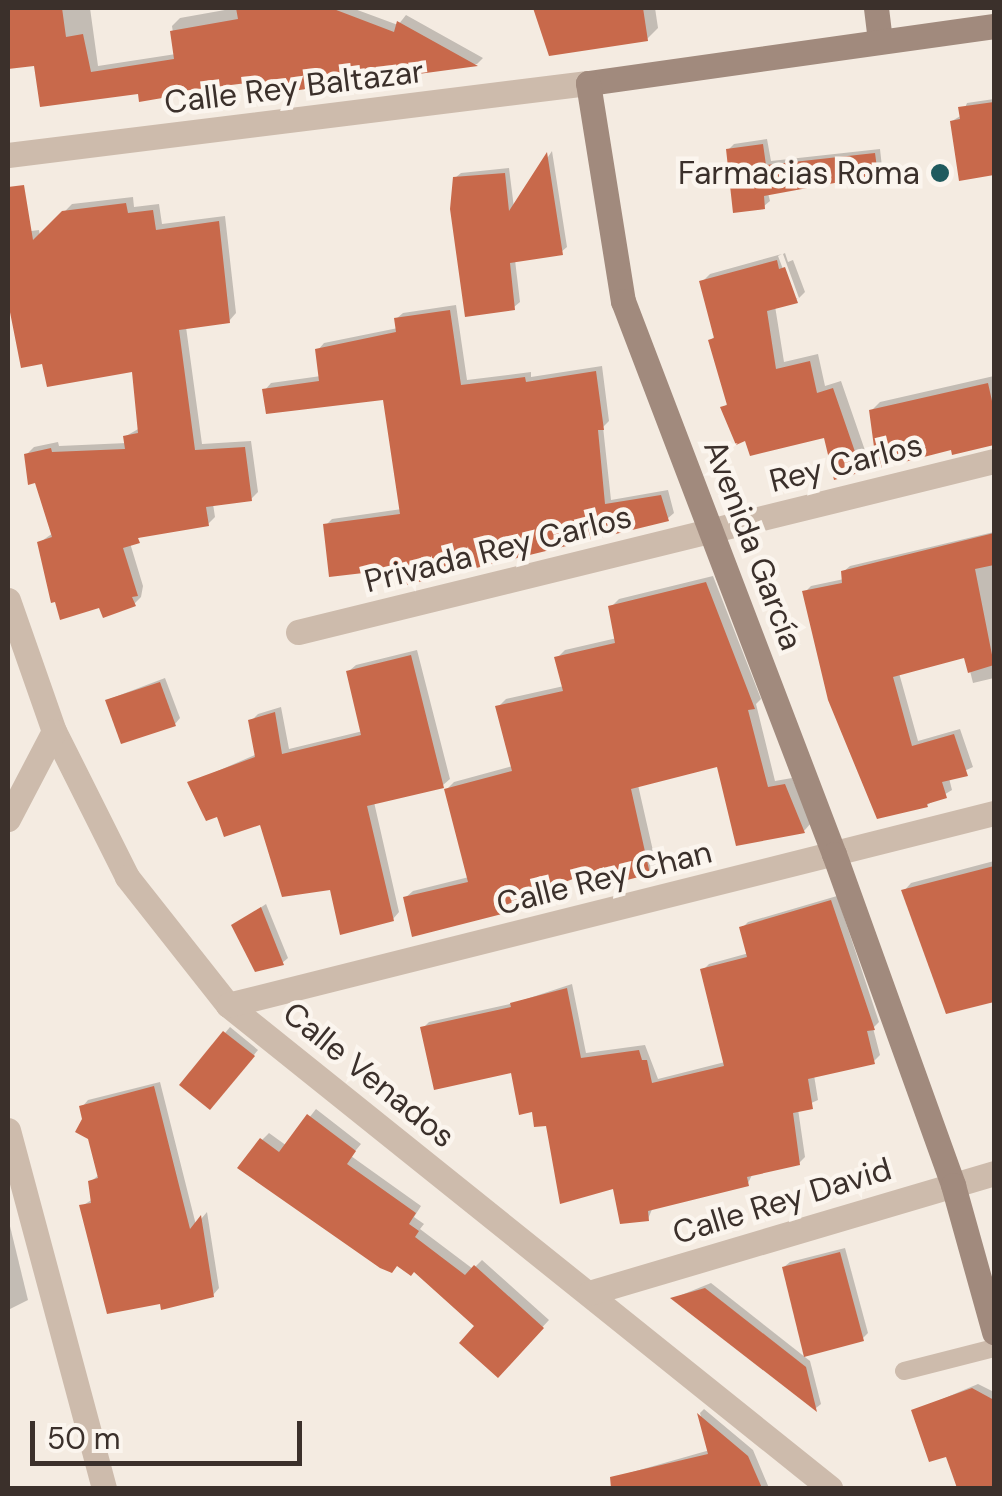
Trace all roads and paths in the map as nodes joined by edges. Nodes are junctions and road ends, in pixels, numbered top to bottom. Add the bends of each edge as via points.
1 (876, 8) edge
2 (994, 26) edge
3 (880, 40) junction
4 (588, 83) junction
5 (8, 155) edge
6 (994, 461) edge
7 (714, 529) junction
8 (8, 600) edge
9 (298, 632) dead end
10 (54, 731) junction
11 (994, 813) edge
12 (8, 819) edge
13 (834, 854) junction
14 (228, 1005) junction
15 (8, 1130) edge
16 (994, 1174) edge
17 (953, 1185) junction
18 (589, 1293) junction
19 (994, 1332) edge
20 (994, 1348) edge
21 (904, 1370) dead end
22 (104, 1488) edge
23 (830, 1488) edge

1 - 3 main road
2 - 3 main road
3 - 4 main road
4 - 5 street, Calle Rey Baltazar
4 - 7 main road, Avenida García via 624,301
6 - 7 street, Rey Carlos
7 - 9 street, Privada Rey Carlos
7 - 13 main road, Avenida García
8 - 10 street, Calle Venados
10 - 12 street
10 - 14 street, Calle Venados via 128,877
11 - 13 street, Calle Rey Chan
13 - 14 street, Calle Rey Chan
13 - 17 main road, Avenida García
14 - 18 street, Calle Venados
15 - 22 street
16 - 17 street, Calle Rey David
17 - 18 street, Calle Rey David
17 - 19 main road, Avenida García
18 - 23 street, Calle Venados
20 - 21 lane

